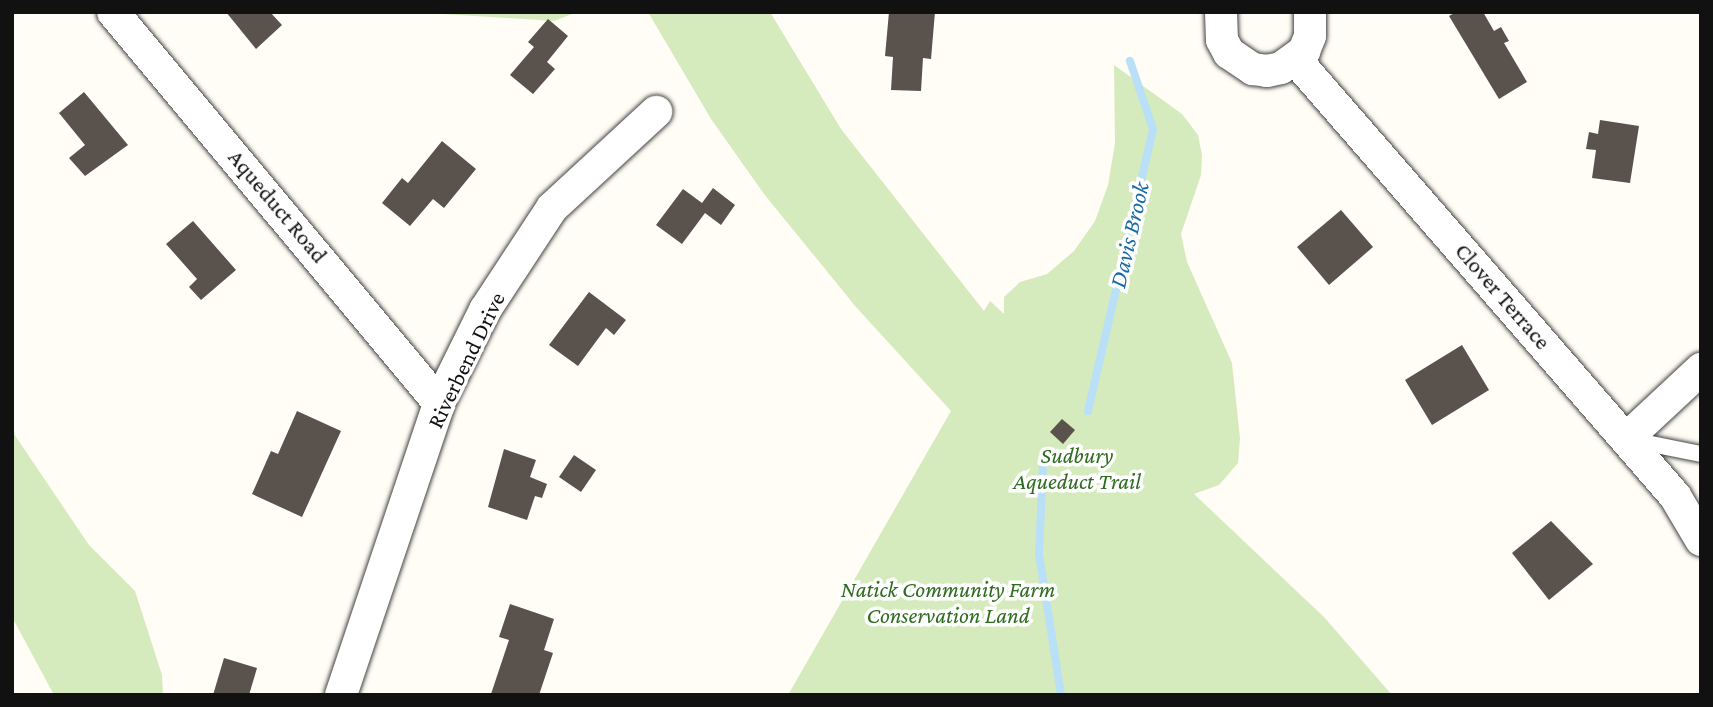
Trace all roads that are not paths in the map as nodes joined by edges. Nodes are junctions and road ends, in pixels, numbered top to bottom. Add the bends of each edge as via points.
1 (113, 12) edge
2 (1221, 12) edge
3 (1310, 12) edge
4 (1296, 60) junction
5 (656, 112) dead end
6 (1701, 369) edge
7 (439, 403) junction
8 (1626, 439) junction
9 (1701, 454) edge
10 (1701, 540) edge
11 (341, 695) edge

1 - 7 street, Aqueduct Road
2 - 4 street via 1222,40 1239,63 1267,71
3 - 4 street via 1310,36
4 - 8 street, Clover Terrace
5 - 7 street, Riverbend Drive via 552,208 485,310
6 - 8 street
7 - 11 street, Riverbend Drive
8 - 9 lane
8 - 10 street, Clover Terrace via 1675,496

